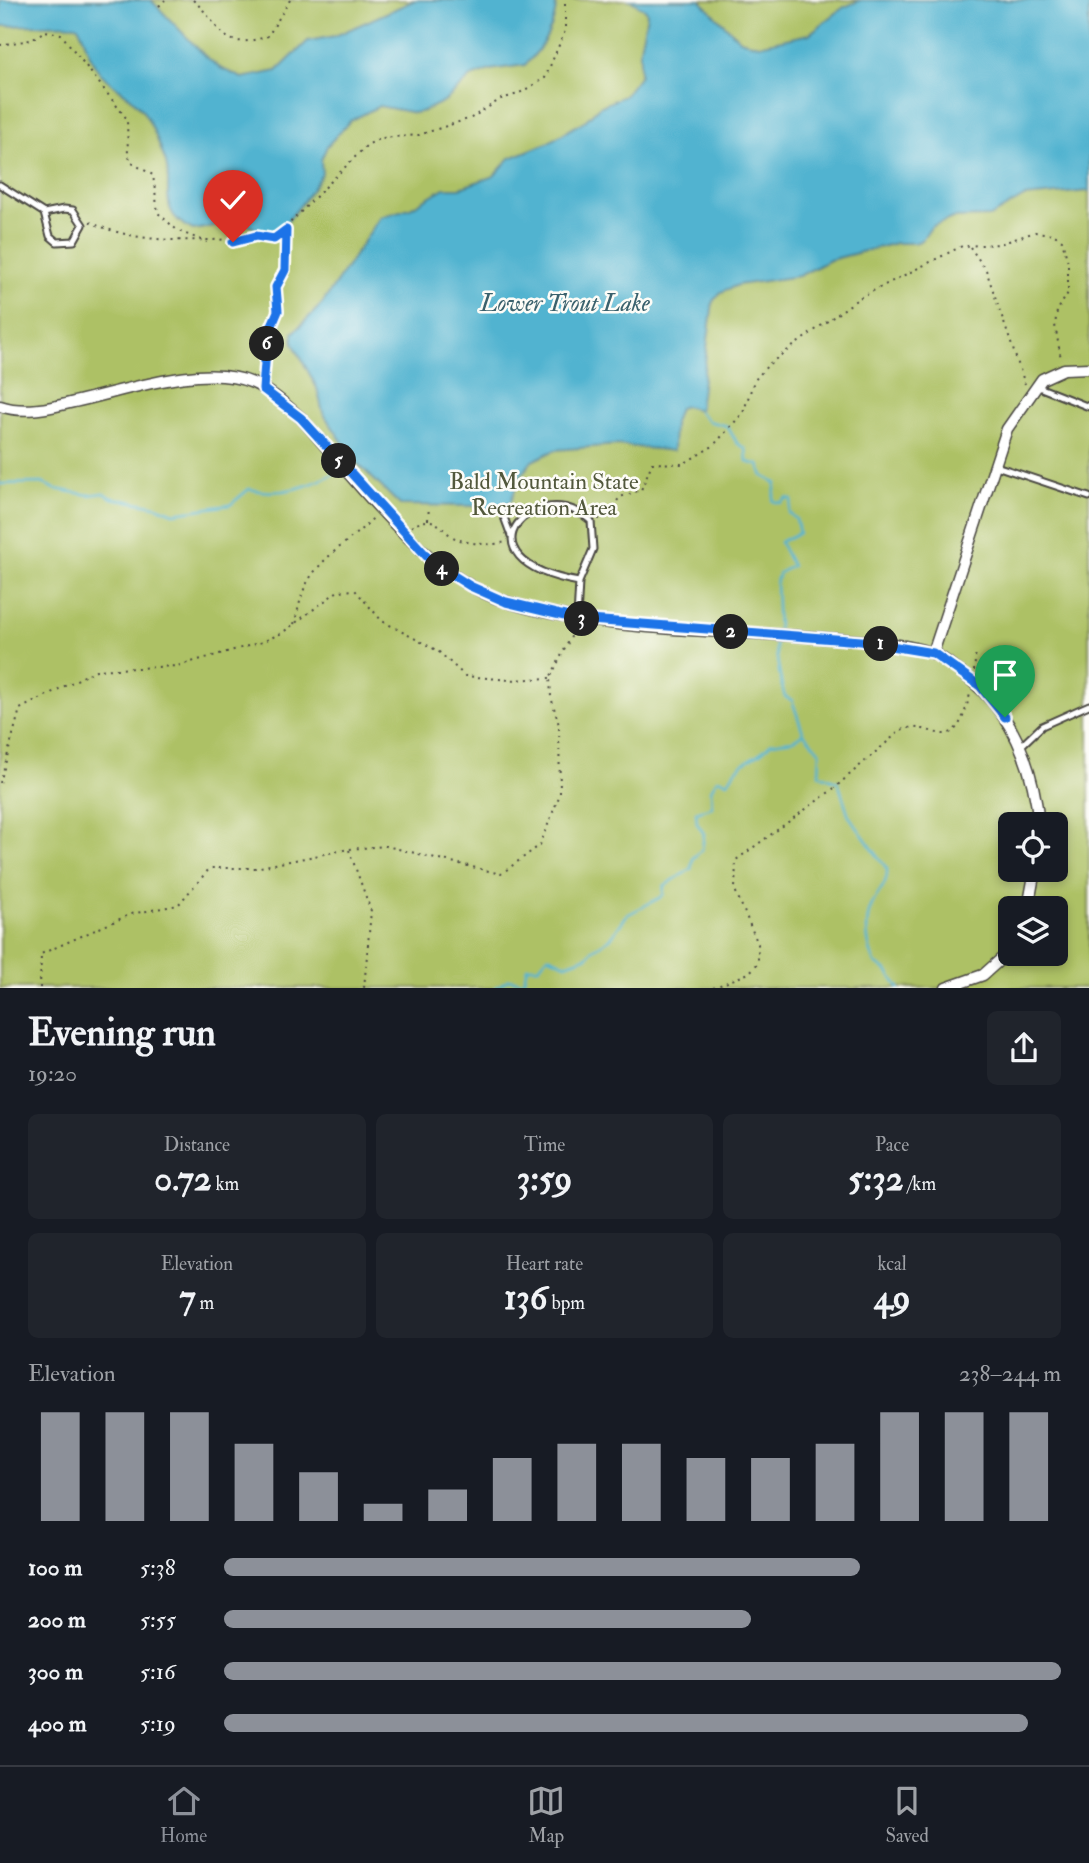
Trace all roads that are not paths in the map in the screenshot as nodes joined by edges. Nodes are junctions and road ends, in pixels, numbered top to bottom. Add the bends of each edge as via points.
1 (0, 185) edge
2 (44, 213) junction
3 (1089, 368) edge
4 (1036, 386) junction
5 (0, 406) edge
6 (1089, 407) edge
7 (996, 466) junction
8 (1089, 497) edge
9 (501, 509) dead end
10 (511, 537) junction
11 (579, 582) junction
12 (577, 619) junction
13 (933, 653) junction
14 (1089, 705) edge
15 (1020, 747) junction
16 (1037, 812) edge
17 (998, 962) edge
18 (946, 988) edge

1 - 2 lane
2 - 2 lane via 50,236 66,243 80,234 79,216 64,209
3 - 4 street via 1064,369
4 - 6 lane
4 - 7 street via 1007,429
5 - 12 street via 47,408 188,377 222,376 252,383 301,418 432,562 506,602
7 - 8 lane
7 - 13 street
9 - 10 lane
10 - 11 lane via 524,564
10 - 11 lane via 520,521 547,506 568,506 590,521 593,549
11 - 12 lane
12 - 13 street via 861,641
13 - 15 street via 973,681 1005,717
14 - 15 lane via 1042,726
15 - 16 street via 1030,768
17 - 18 street via 983,975

